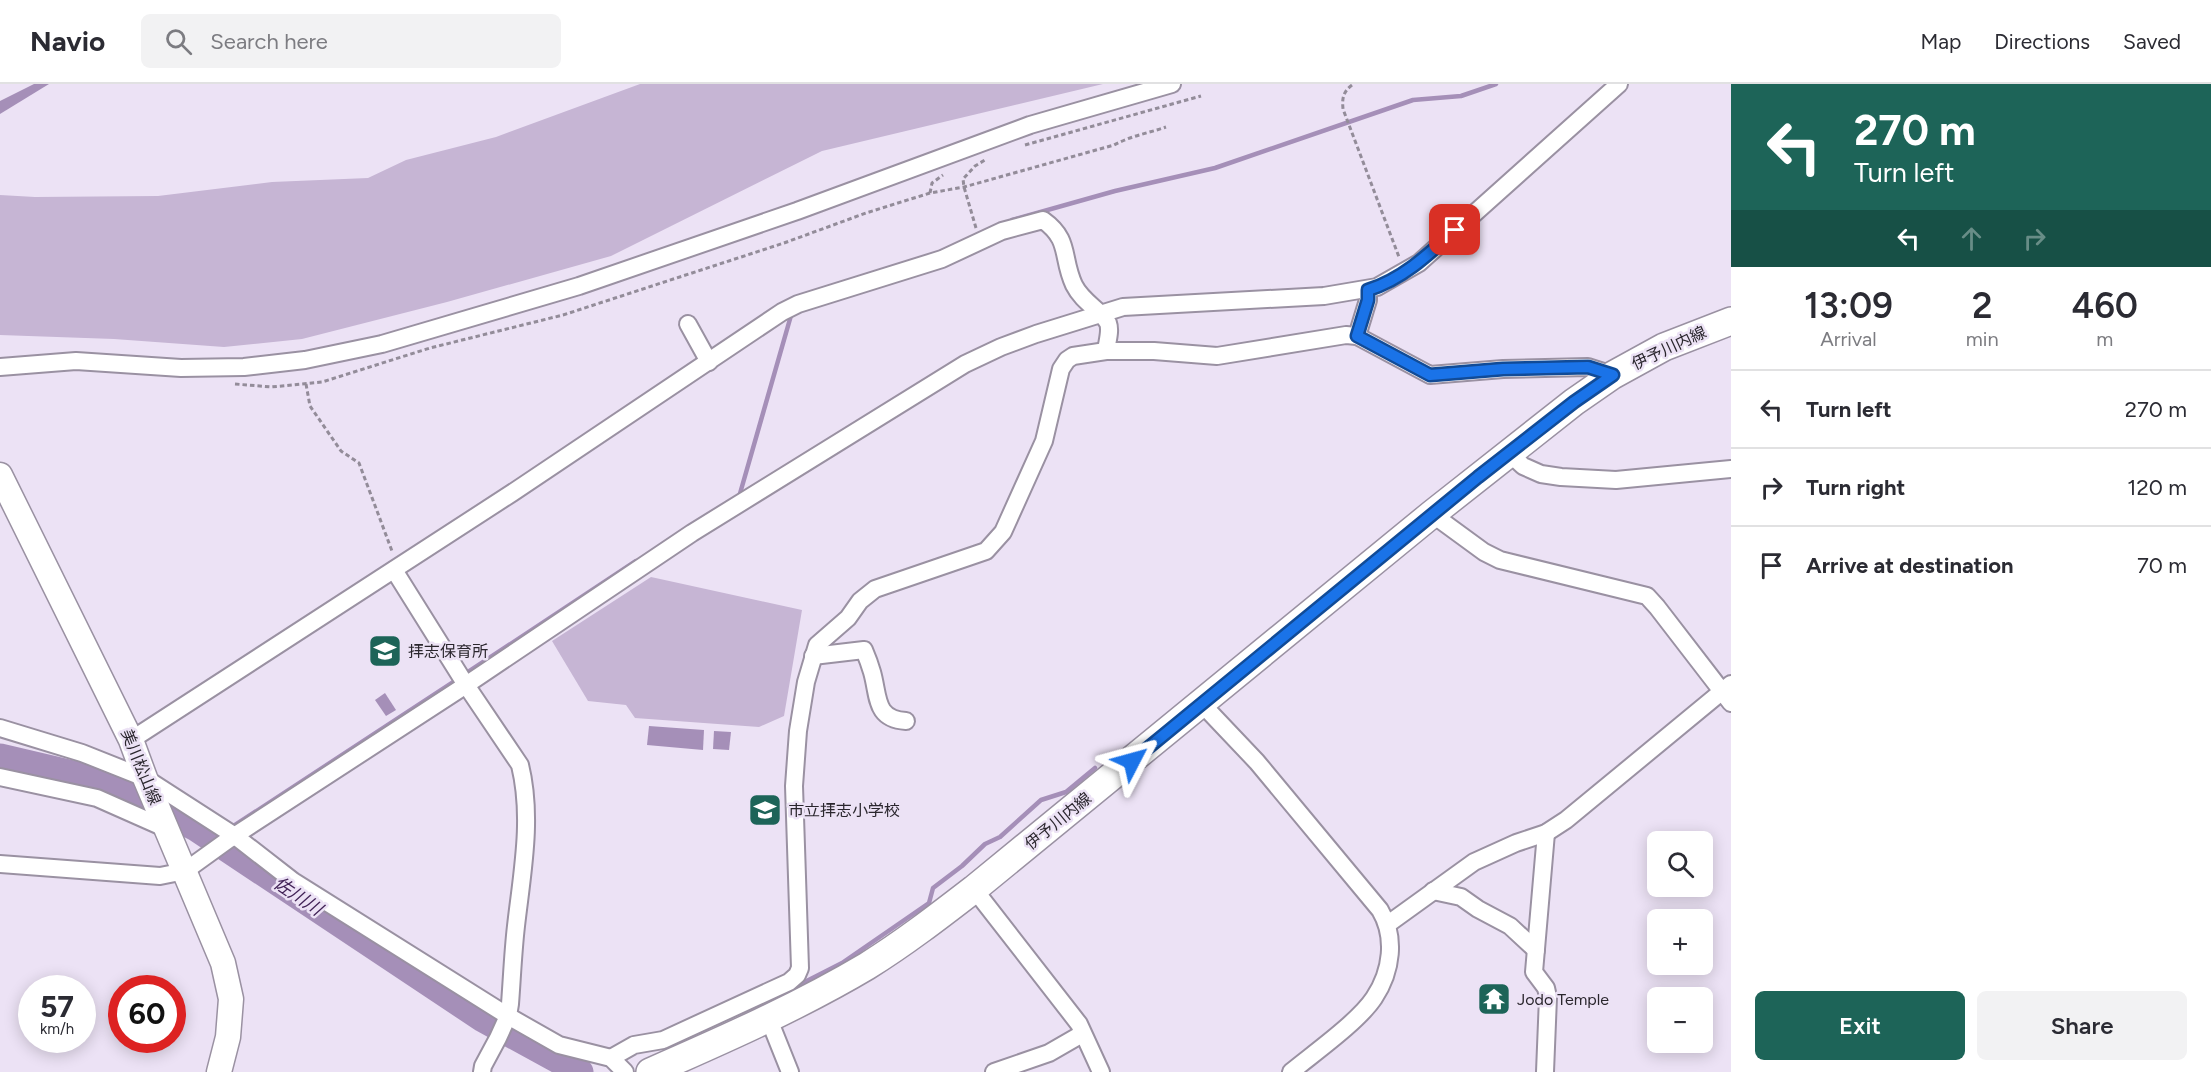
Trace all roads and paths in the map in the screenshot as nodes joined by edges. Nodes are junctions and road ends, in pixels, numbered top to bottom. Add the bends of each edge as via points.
1 (1172, 84) edge
2 (1619, 84) edge
3 (1352, 85) edge
4 (1201, 96) dead end
5 (1166, 127) dead end
6 (1016, 148) dead end
7 (985, 160) dead end
8 (964, 187) junction
9 (982, 240) junction
10 (1405, 272) junction
11 (1368, 290) junction
12 (1099, 313) junction
13 (1731, 321) edge
14 (688, 324) dead end
15 (1357, 336) junction
16 (1106, 351) junction
17 (709, 362) junction
18 (0, 367) edge
19 (1613, 375) junction
20 (224, 382) dead end
21 (306, 384) junction
22 (1509, 453) junction
23 (1731, 469) edge
24 (0, 475) edge
25 (5, 496) edge
26 (1432, 514) junction
27 (396, 568) junction
28 (813, 656) junction
29 (466, 685) junction
30 (1728, 693) edge
31 (1202, 704) junction
32 (906, 722) dead end
33 (0, 728) edge
34 (131, 740) junction
35 (0, 777) edge
36 (147, 782) junction
37 (165, 826) junction
38 (1546, 833) junction
39 (231, 838) junction
40 (0, 864) edge
41 (185, 871) junction
42 (974, 889) junction
43 (1433, 891) junction
44 (1388, 924) junction
45 (1536, 950) junction
46 (768, 1017) junction
47 (507, 1018) junction
48 (1082, 1034) junction
49 (611, 1058) junction
50 (219, 1072) edge
51 (482, 1072) edge
52 (625, 1072) edge
53 (650, 1072) edge
54 (790, 1072) edge
55 (994, 1072) edge
56 (1101, 1072) edge
57 (1291, 1072) edge
58 (1545, 1072) edge

1 - 18 street via 1030,125 579,286 382,344 305,360 244,367 76,362
2 - 10 street
3 - 10 path via 1343,96 1343,109
4 - 6 path
5 - 8 path
7 - 8 path via 968,171
8 - 9 path
8 - 21 path via 866,213 562,315
9 - 12 street via 1043,220 1062,237 1073,284
9 - 17 street via 942,258 798,304
10 - 11 street
11 - 12 street via 1123,307
11 - 15 street
12 - 16 street via 1110,329
12 - 29 street via 965,364 692,533
13 - 19 main road, 伊予川内線 via 1664,347
14 - 17 street
15 - 16 street via 1338,335 1217,356
15 - 19 street via 1430,375 1588,367
16 - 28 street via 1073,356 1061,369 1044,441 1004,532 995,542 972,557 875,589 816,645
17 - 27 street
19 - 22 main road, 伊予川内線
20 - 21 path via 271,387
21 - 27 path via 310,406 341,451 359,463
22 - 23 street via 1523,466 1561,477 1616,480
22 - 26 main road, 伊予川内線
24 - 25 main road, 美川松山線
25 - 34 main road, 美川松山線 via 69,611
26 - 30 street via 1500,560 1647,596
26 - 31 main road, 伊予川内線
27 - 29 street
27 - 34 street
28 - 32 street via 864,650 879,707 889,717
28 - 49 street via 798,731 794,786 800,968 797,975 663,1040 634,1045
29 - 39 street
29 - 47 street via 520,765 522,776 527,841
30 - 38 street
31 - 42 main road, 伊予川内線
31 - 44 street via 1257,762
33 - 36 street via 82,753
34 - 36 main road, 美川松山線
35 - 37 street via 97,798
36 - 37 main road, 美川松山線
36 - 39 street
37 - 41 main road, 美川松山線
38 - 43 street via 1474,862
38 - 45 street
39 - 41 street
39 - 47 street
40 - 41 street via 160,876
41 - 50 main road, 美川松山線 via 223,963 231,999 228,1037
42 - 46 main road, 伊予川内線 via 866,966
42 - 48 street
43 - 44 street
43 - 45 street via 1461,897 1510,926
44 - 57 street via 1389,961 1375,998
45 - 58 street via 1534,972 1548,997
46 - 53 main road, 伊予川内線
46 - 54 street
47 - 49 street via 559,1046
47 - 51 street
48 - 55 street via 1049,1053
48 - 56 street
49 - 52 street

